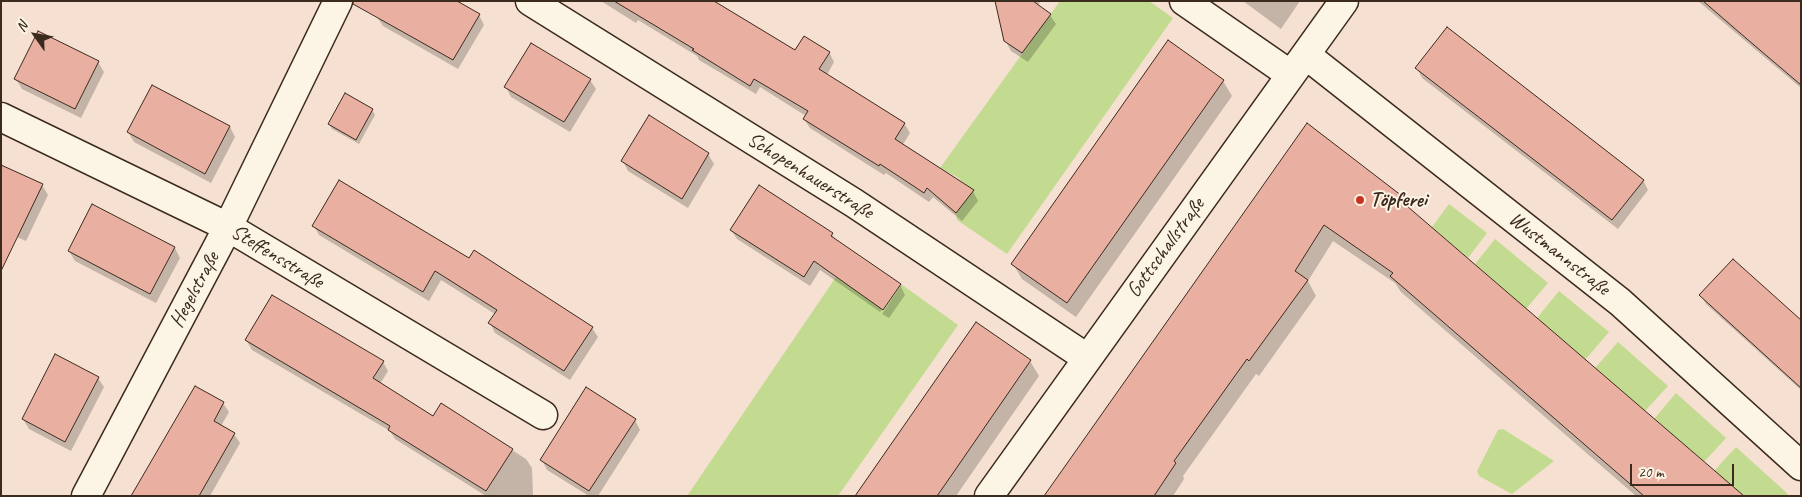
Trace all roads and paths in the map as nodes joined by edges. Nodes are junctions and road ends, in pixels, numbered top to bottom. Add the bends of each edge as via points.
1 (338, 1) edge
2 (530, 1) edge
3 (1184, 1) edge
4 (1344, 1) edge
5 (1299, 65) junction
6 (1, 118) edge
7 (228, 227) junction
8 (1087, 358) junction
9 (543, 415) dead end
10 (1801, 466) edge
11 (86, 496) edge
12 (989, 496) edge

1 - 7 street, Hegelstraße
2 - 8 street, Schopenhauerstraße via 854,202
3 - 5 street, Wustmannstraße
4 - 5 street, Gottschallstraße
5 - 8 street, Gottschallstraße
5 - 10 street, Wustmannstraße via 1620,302
6 - 7 street, Steffensstraße
7 - 9 street, Steffensstraße
7 - 11 street, Hegelstraße
8 - 12 street, Gottschallstraße

